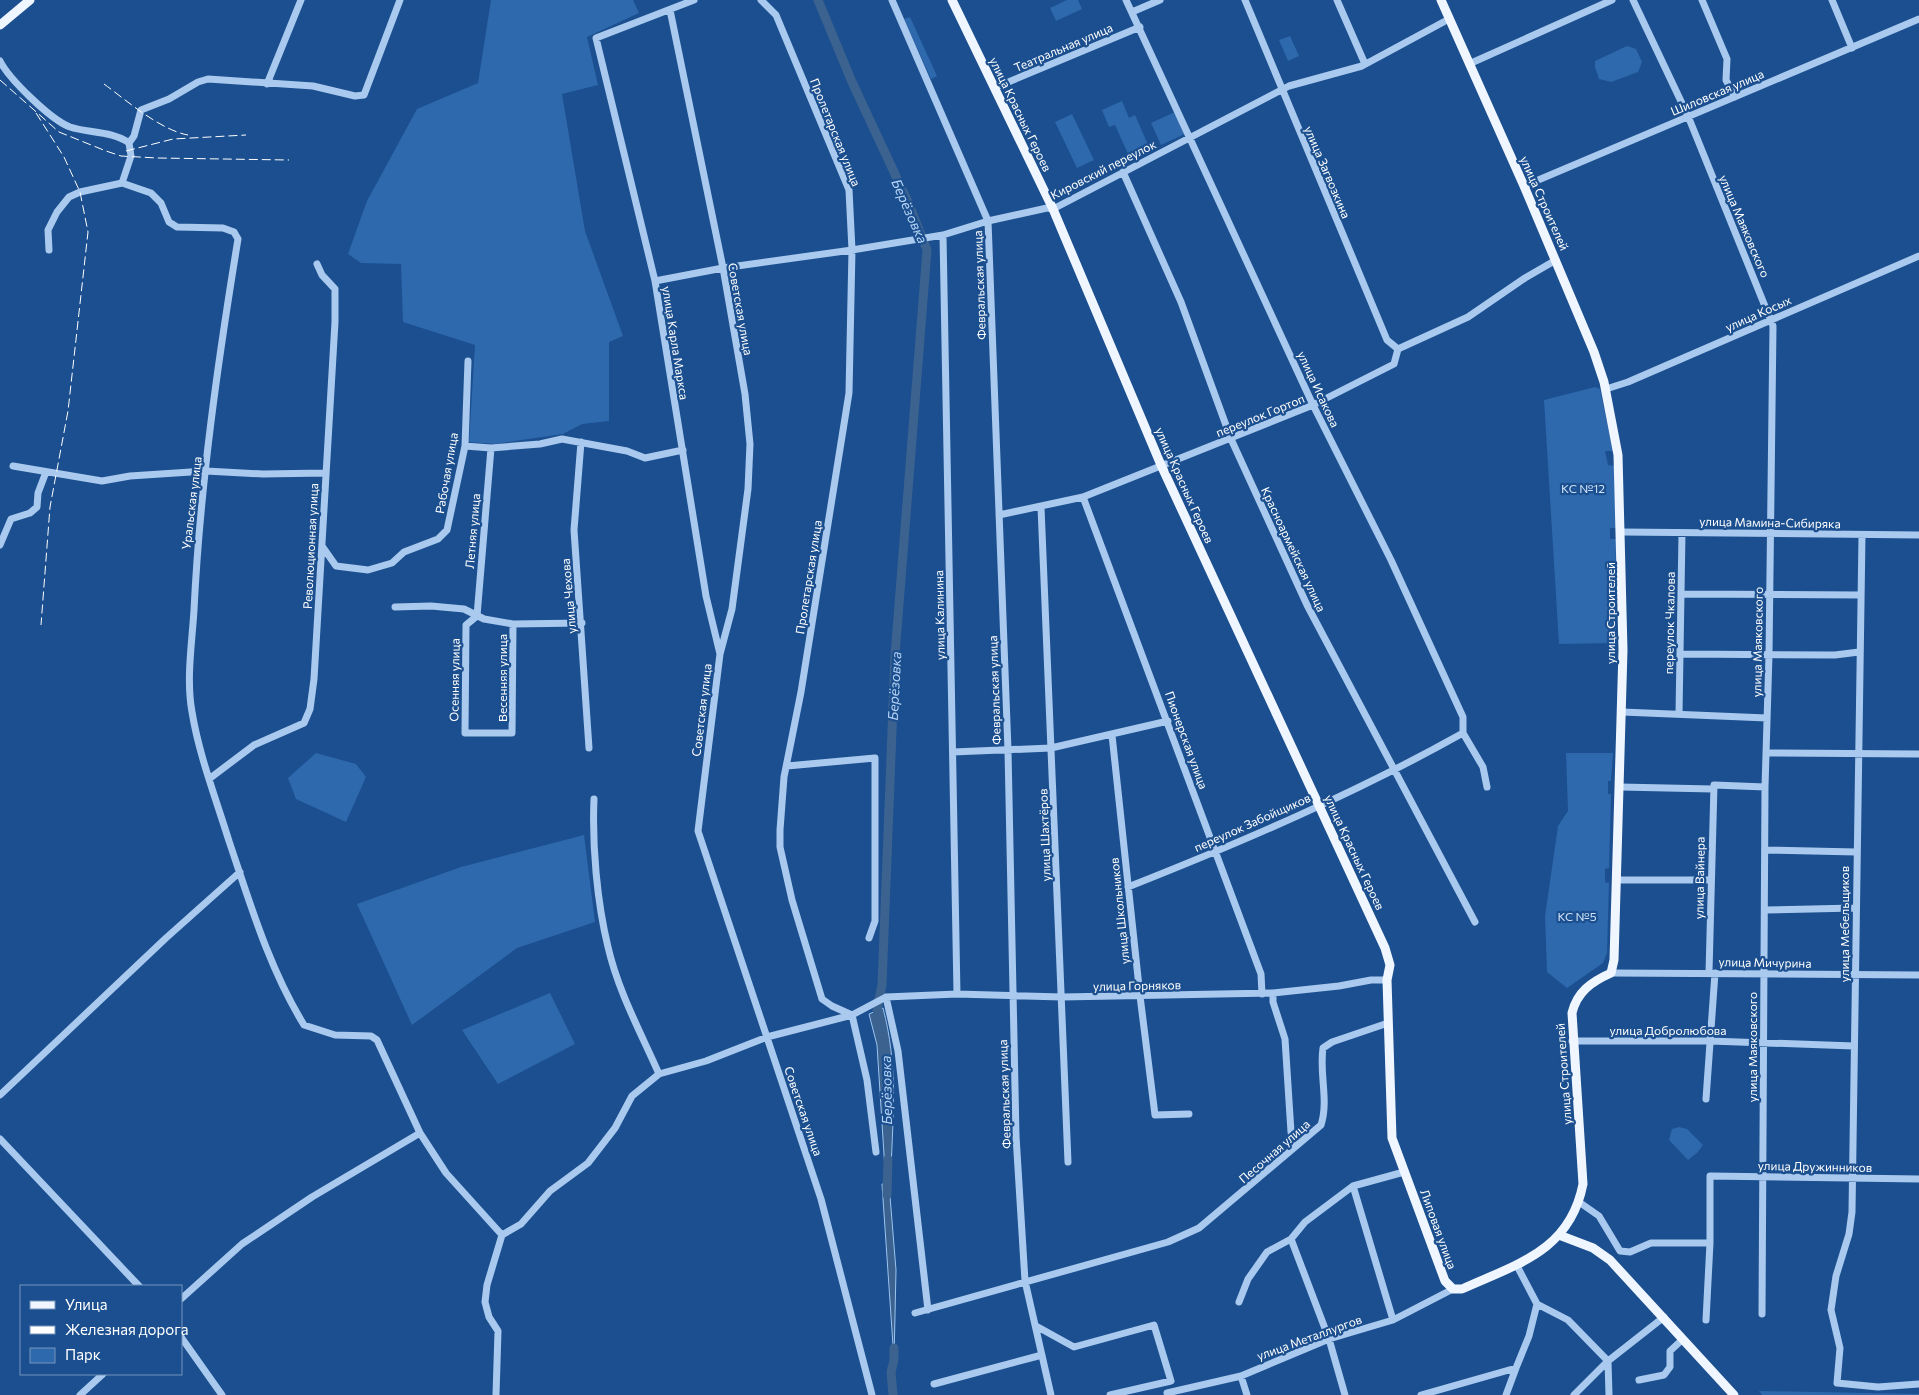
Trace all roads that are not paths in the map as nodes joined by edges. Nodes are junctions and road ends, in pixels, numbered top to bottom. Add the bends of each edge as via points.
1 (30, 0) edge
2 (301, 0) edge
3 (400, 0) edge
4 (694, 0) edge
5 (761, 0) edge
6 (892, 0) edge
7 (952, 0) edge
8 (1126, 0) edge
9 (1160, 0) edge
10 (1246, 0) edge
11 (1337, 0) edge
12 (1441, 0) edge
13 (1612, 0) edge
14 (1633, 0) edge
15 (1702, 0) edge
16 (1832, 0) edge
17 (670, 10) junction
18 (1132, 12) junction
19 (1449, 19) junction
20 (1919, 20) edge
21 (0, 25) edge
22 (1140, 27) junction
23 (1852, 48) junction
24 (0, 61) edge
25 (1365, 64) junction
26 (1469, 64) junction
27 (267, 84) junction
28 (994, 88) junction
29 (1281, 90) junction
30 (1735, 97) junction
31 (1688, 116) junction
32 (1191, 137) junction
33 (128, 144) junction
34 (1123, 172) junction
35 (122, 183) junction
36 (1524, 186) junction
37 (1053, 209) junction
38 (988, 221) junction
39 (943, 235) junction
40 (49, 250) dead end
41 (852, 250) junction
42 (1919, 256) edge
43 (1556, 260) junction
44 (317, 264) dead end
45 (722, 268) junction
46 (655, 281) junction
47 (1772, 320) junction
48 (1398, 349) junction
49 (468, 361) dead end
50 (1606, 389) junction
51 (1313, 405) junction
52 (1231, 439) junction
53 (581, 442) junction
54 (465, 446) junction
55 (490, 448) junction
56 (683, 450) junction
57 (12, 466) dead end
58 (1161, 466) junction
59 (206, 471) junction
60 (46, 472) junction
61 (325, 473) junction
62 (1083, 497) junction
63 (1040, 507) junction
64 (999, 515) junction
65 (1622, 532) junction
66 (1682, 533) junction
67 (1770, 533) junction
68 (1862, 535) junction
69 (1919, 535) edge
70 (0, 545) edge
71 (321, 546) junction
72 (1681, 594) junction
73 (1770, 595) junction
74 (1860, 595) junction
75 (395, 607) dead end
76 (477, 616) junction
77 (582, 623) junction
78 (513, 624) junction
79 (1859, 652) junction
80 (720, 654) junction
81 (1681, 654) junction
82 (1769, 655) junction
83 (1622, 712) junction
84 (1679, 714) junction
85 (1767, 718) junction
86 (1168, 721) junction
87 (512, 733) joint
88 (1463, 733) junction
89 (1112, 735) junction
90 (589, 748) dead end
91 (1052, 748) junction
92 (1008, 750) junction
93 (953, 752) junction
94 (1766, 753) junction
95 (1858, 753) junction
96 (1919, 754) edge
97 (786, 766) junction
98 (1394, 772) junction
99 (209, 779) junction
100 (1487, 787) dead end
101 (1620, 787) junction
102 (1713, 787) junction
103 (1765, 787) junction
104 (594, 799) dead end
105 (1320, 804) junction
106 (1766, 850) junction
107 (1216, 852) junction
108 (1856, 852) junction
109 (240, 872) junction
110 (1618, 880) junction
111 (1710, 880) junction
112 (1128, 887) junction
113 (1855, 908) junction
114 (1765, 910) junction
115 (1475, 922) dead end
116 (869, 938) dead end
117 (1712, 972) junction
118 (1611, 973) junction
119 (1764, 974) junction
120 (1855, 975) junction
121 (1919, 975) edge
122 (1387, 980) junction
123 (1273, 993) junction
124 (957, 994) junction
125 (1262, 994) junction
126 (1013, 995) junction
127 (886, 996) junction
128 (1140, 996) junction
129 (1062, 997) junction
130 (852, 1015) junction
131 (1388, 1023) junction
132 (767, 1037) junction
133 (1572, 1041) junction
134 (1710, 1042) junction
135 (1763, 1043) junction
136 (1854, 1046) junction
137 (659, 1074) junction
138 (0, 1095) edge
139 (1706, 1099) dead end
140 (1189, 1114) dead end
141 (420, 1133) junction
142 (0, 1139) edge
143 (1294, 1146) junction
144 (876, 1152) dead end
145 (1068, 1162) dead end
146 (1404, 1172) junction
147 (1763, 1176) junction
148 (1852, 1178) junction
149 (1919, 1179) edge
150 (1352, 1186) junction
151 (1579, 1202) junction
152 (502, 1235) junction
153 (1560, 1235) junction
154 (1291, 1239) junction
155 (1710, 1243) junction
156 (1516, 1264) junction
157 (1026, 1281) junction
158 (138, 1285) edge
159 (1453, 1290) junction
160 (182, 1298) edge
161 (1239, 1302) dead end
162 (1538, 1304) junction
163 (928, 1310) junction
164 (915, 1313) dead end
165 (1762, 1314) dead end
166 (1664, 1317) junction
167 (1393, 1320) junction
168 (1706, 1320) dead end
169 (1036, 1326) junction
170 (182, 1338) edge
171 (1684, 1338) junction
172 (1329, 1339) junction
173 (1042, 1355) junction
174 (1608, 1361) junction
175 (1516, 1368) junction
176 (102, 1375) edge
177 (1241, 1376) junction
178 (1639, 1380) dead end
179 (934, 1384) dead end
180 (1919, 1384) edge
181 (1167, 1392) dead end
182 (80, 1395) edge
183 (222, 1395) edge
184 (496, 1395) edge
185 (872, 1395) edge
186 (1051, 1395) edge
187 (1110, 1395) edge
188 (1247, 1395) edge
189 (1345, 1395) edge
190 (1421, 1395) edge
191 (1506, 1395) edge
192 (1574, 1395) edge
193 (1609, 1395) edge
194 (1734, 1395) edge

1 - 21 main road
2 - 27 street
3 - 27 street via 364,95 313,86
4 - 17 street
5 - 41 street, Пролетарская улица via 776,15 850,190
6 - 38 street, Февральская улица
7 - 28 main road, улица Красных Героев
8 - 18 street, улица Исакова
9 - 18 street
10 - 29 street, улица Загвозкина
11 - 25 street
12 - 19 main road, улица Строителей
13 - 26 street
14 - 31 street, улица Маяковского
15 - 30 street via 1727,59 1726,80
16 - 23 street
17 - 45 street, Советская улица
17 - 46 street, улица Карла Маркса via 596,38
18 - 22 street, улица Исакова
19 - 25 street, Кировский переулок
19 - 26 main road, улица Строителей
20 - 23 street, Шиловская улица
22 - 28 street, Театральная улица
22 - 32 street, улица Исакова
23 - 30 street, Шиловская улица
24 - 33 street via 21,88 68,126 117,137
25 - 29 street, Кировский переулок
26 - 36 main road, улица Строителей
27 - 33 street via 198,82 141,110 134,136
28 - 37 main road, улица Красных Героев
29 - 32 street, Кировский переулок
29 - 48 street, улица Загвозкина via 1387,340
30 - 31 street, Шиловская улица
31 - 36 street, Шиловская улица
31 - 47 street, улица Маяковского
32 - 34 street, Кировский переулок
32 - 51 street, улица Исакова
33 - 35 street via 131,156
34 - 37 street, Кировский переулок
34 - 52 street, Красноармейская улица via 1181,302
35 - 40 street via 70,197 48,230
35 - 59 street, Уральская улица via 151,193 161,203 169,222 177,227 223,228 234,232 238,239
36 - 43 main road, улица Строителей
37 - 38 street, Кировский переулок
37 - 58 main road, улица Красных Героев
38 - 39 street, Кировский переулок
38 - 64 street, Февральская улица
39 - 41 street, Кировский переулок
39 - 93 street, улица Калинина
41 - 45 street, Кировский переулок
41 - 97 street, Пролетарская улица via 849,393
42 - 47 street, улица Косых
43 - 48 street via 1468,317
43 - 50 main road, улица Строителей
44 - 61 street, Революционная улица via 335,289
45 - 46 street, Кировский переулок
45 - 80 street, Советская улица via 745,394 750,444 748,489 732,609
46 - 56 street, улица Карла Маркса
47 - 50 street, улица Косых via 1615,388
47 - 67 street, улица Маяковского
48 - 51 street, переулок Гортоп via 1394,364
49 - 54 street, Рабочая улица
50 - 65 main road, улица Строителей via 1619,462
51 - 52 street, переулок Гортоп
51 - 88 street, улица Исакова via 1399,577 1463,717
52 - 58 street, переулок Гортоп
52 - 98 street, Красноармейская улица via 1307,605
53 - 55 street via 562,439
53 - 56 street via 645,458
53 - 77 street, улица Чехова via 574,530
54 - 55 street
54 - 71 street, Рабочая улица via 447,530 438,539 404,552 392,563 368,570 336,566
55 - 76 street, Летняя улица
56 - 80 street, улица Карла Маркса via 706,596
57 - 60 street
58 - 62 street, переулок Гортоп
58 - 105 main road, улица Красных Героев
59 - 60 street via 102,480
59 - 61 street
59 - 99 street, Уральская улица via 196,557 190,689 192,711
60 - 70 street via 38,493 37,507 30,513 11,519
61 - 71 street, Революционная улица
62 - 63 street, переулок Гортоп
62 - 86 street, Пионерская улица
63 - 64 street, переулок Гортоп
63 - 91 street, улица Шахтёров
64 - 92 street, Февральская улица
65 - 66 street, улица Мамина-Сибиряка
65 - 83 main road, улица Строителей
66 - 67 street, улица Мамина-Сибиряка
66 - 72 street, переулок Чкалова
67 - 68 street, улица Мамина-Сибиряка
67 - 73 street, улица Маяковского
68 - 69 street, улица Мамина-Сибиряка
68 - 74 street, улица Мебельщиков
71 - 99 street, Революционная улица via 314,679 310,709 304,723 254,745
72 - 73 street
72 - 81 street, переулок Чкалова
73 - 74 street
73 - 82 street, улица Маяковского
74 - 79 street, улица Мебельщиков
75 - 76 street via 464,609
76 - 78 street
76 - 87 street, Осенняя улица via 466,625 466,732
77 - 78 street
77 - 90 street, улица Чехова
78 - 87 street, Весенняя улица
79 - 82 street
79 - 95 street, улица Мебельщиков
80 - 132 street, Советская улица via 698,831
81 - 82 street
81 - 84 street, переулок Чкалова
82 - 85 street, улица Маяковского
83 - 84 street
83 - 101 main road, улица Строителей
84 - 85 street
85 - 94 street, улица Маяковского
86 - 89 street
86 - 107 street, Пионерская улица
88 - 98 street, переулок Забойщиков
88 - 100 street, улица Исакова via 1483,767
89 - 91 street
89 - 112 street, улица Школьников
91 - 92 street
91 - 129 street, улица Шахтёров
92 - 93 street
92 - 126 street, Февральская улица
93 - 124 street, улица Калинина
94 - 95 street
94 - 103 street, улица Маяковского
95 - 96 street
95 - 108 street, улица Мебельщиков
97 - 116 street via 875,758 875,921
97 - 130 street, Пролетарская улица via 780,847 792,900 822,999
98 - 105 street, переулок Забойщиков
98 - 115 street, Красноармейская улица
99 - 109 street, Уральская улица
101 - 102 street
101 - 110 main road, улица Строителей
102 - 103 street
102 - 111 street, улица Вайнера
103 - 106 street, улица Маяковского
104 - 137 street via 593,831 608,947 619,982
105 - 107 street, переулок Забойщиков
105 - 122 main road, улица Красных Героев via 1385,948 1390,966
106 - 108 street
106 - 114 street, улица Маяковского
107 - 112 street, переулок Забойщиков
107 - 125 street, Пионерская улица via 1261,974
108 - 113 street, улица Мебельщиков
109 - 138 street
109 - 141 street, Уральская улица via 283,988 304,1025 335,1035 371,1036 377,1040
110 - 111 street
110 - 118 main road, улица Строителей
111 - 117 street, улица Вайнера
112 - 128 street, улица Школьников
113 - 114 street
113 - 120 street, улица Мебельщиков
114 - 119 street, улица Маяковского
117 - 118 street, улица Мичурина
117 - 119 street, улица Мичурина
117 - 134 street, улица Вайнера
118 - 133 main road, улица Строителей via 1581,991 1574,1001
119 - 120 street, улица Мичурина
119 - 135 street, улица Маяковского
120 - 121 street, улица Мичурина
120 - 136 street, улица Мебельщиков
122 - 123 street, улица Горняков
122 - 131 main road, улица Красных Героев
123 - 125 street, улица Горняков
123 - 143 street via 1285,1039 1290,1132
124 - 126 street, улица Горняков
124 - 127 street, улица Горняков
125 - 128 street, улица Горняков
126 - 129 street, улица Горняков
126 - 157 street, Февральская улица via 1016,1136
127 - 130 street
127 - 163 street via 898,1051
128 - 129 street, улица Горняков
128 - 140 street, улица Школьников via 1155,1115
129 - 145 street, улица Шахтёров
130 - 132 street
130 - 144 street via 867,1080
131 - 143 street, Песочная улица via 1323,1048 1325,1110 1321,1125
131 - 146 main road, Липовая улица via 1392,1138
132 - 137 street via 706,1061
132 - 185 street, Советская улица via 821,1199
133 - 134 street, улица Добролюбова
133 - 151 main road, улица Строителей via 1583,1184
134 - 135 street, улица Добролюбова
134 - 139 street, улица Вайнера
135 - 136 street, улица Добролюбова
135 - 147 street, улица Маяковского
136 - 148 street, улица Мебельщиков
137 - 152 street via 632,1096 615,1128 588,1163 550,1191 521,1224
141 - 152 street via 446,1173
141 - 160 street via 312,1197 242,1244
142 - 158 street
143 - 157 street, Песочная улица via 1199,1228 1168,1242
146 - 150 street
146 - 159 main road, Липовая улица via 1445,1282
147 - 148 street, улица Дружинников
147 - 155 street, улица Дружинников via 1710,1176
147 - 165 street, улица Маяковского
148 - 149 street, улица Дружинников
148 - 180 street, улица Мебельщиков via 1849,1234 1836,1276 1831,1310 1840,1348 1837,1383 1878,1387
150 - 154 street via 1305,1222
150 - 167 street
151 - 153 main road, улица Строителей
151 - 155 street via 1599,1216 1620,1251 1630,1252 1651,1243
152 - 184 street via 485,1302 498,1331
153 - 156 main road via 1541,1252
153 - 166 main road via 1593,1248 1610,1260
154 - 161 street via 1267,1252 1248,1279
154 - 172 street
155 - 168 street
156 - 159 main road
156 - 162 street
157 - 163 street, Песочная улица
157 - 169 street, Февральская улица
159 - 167 street, улица Металлургов
162 - 174 street via 1568,1320
162 - 175 street
163 - 164 street, Песочная улица
166 - 171 main road
166 - 174 street
167 - 172 street, улица Металлургов
169 - 173 street, Февральская улица
169 - 187 street via 1074,1347 1154,1325 1170,1381
170 - 183 street
171 - 178 street via 1670,1350 1670,1367 1664,1374
171 - 194 main road
172 - 177 street, улица Металлургов
172 - 189 street
173 - 179 street
173 - 186 street, Февральская улица
174 - 192 street
174 - 193 street
175 - 190 street
175 - 191 street
176 - 182 street
177 - 181 street, улица Металлургов
177 - 188 street

